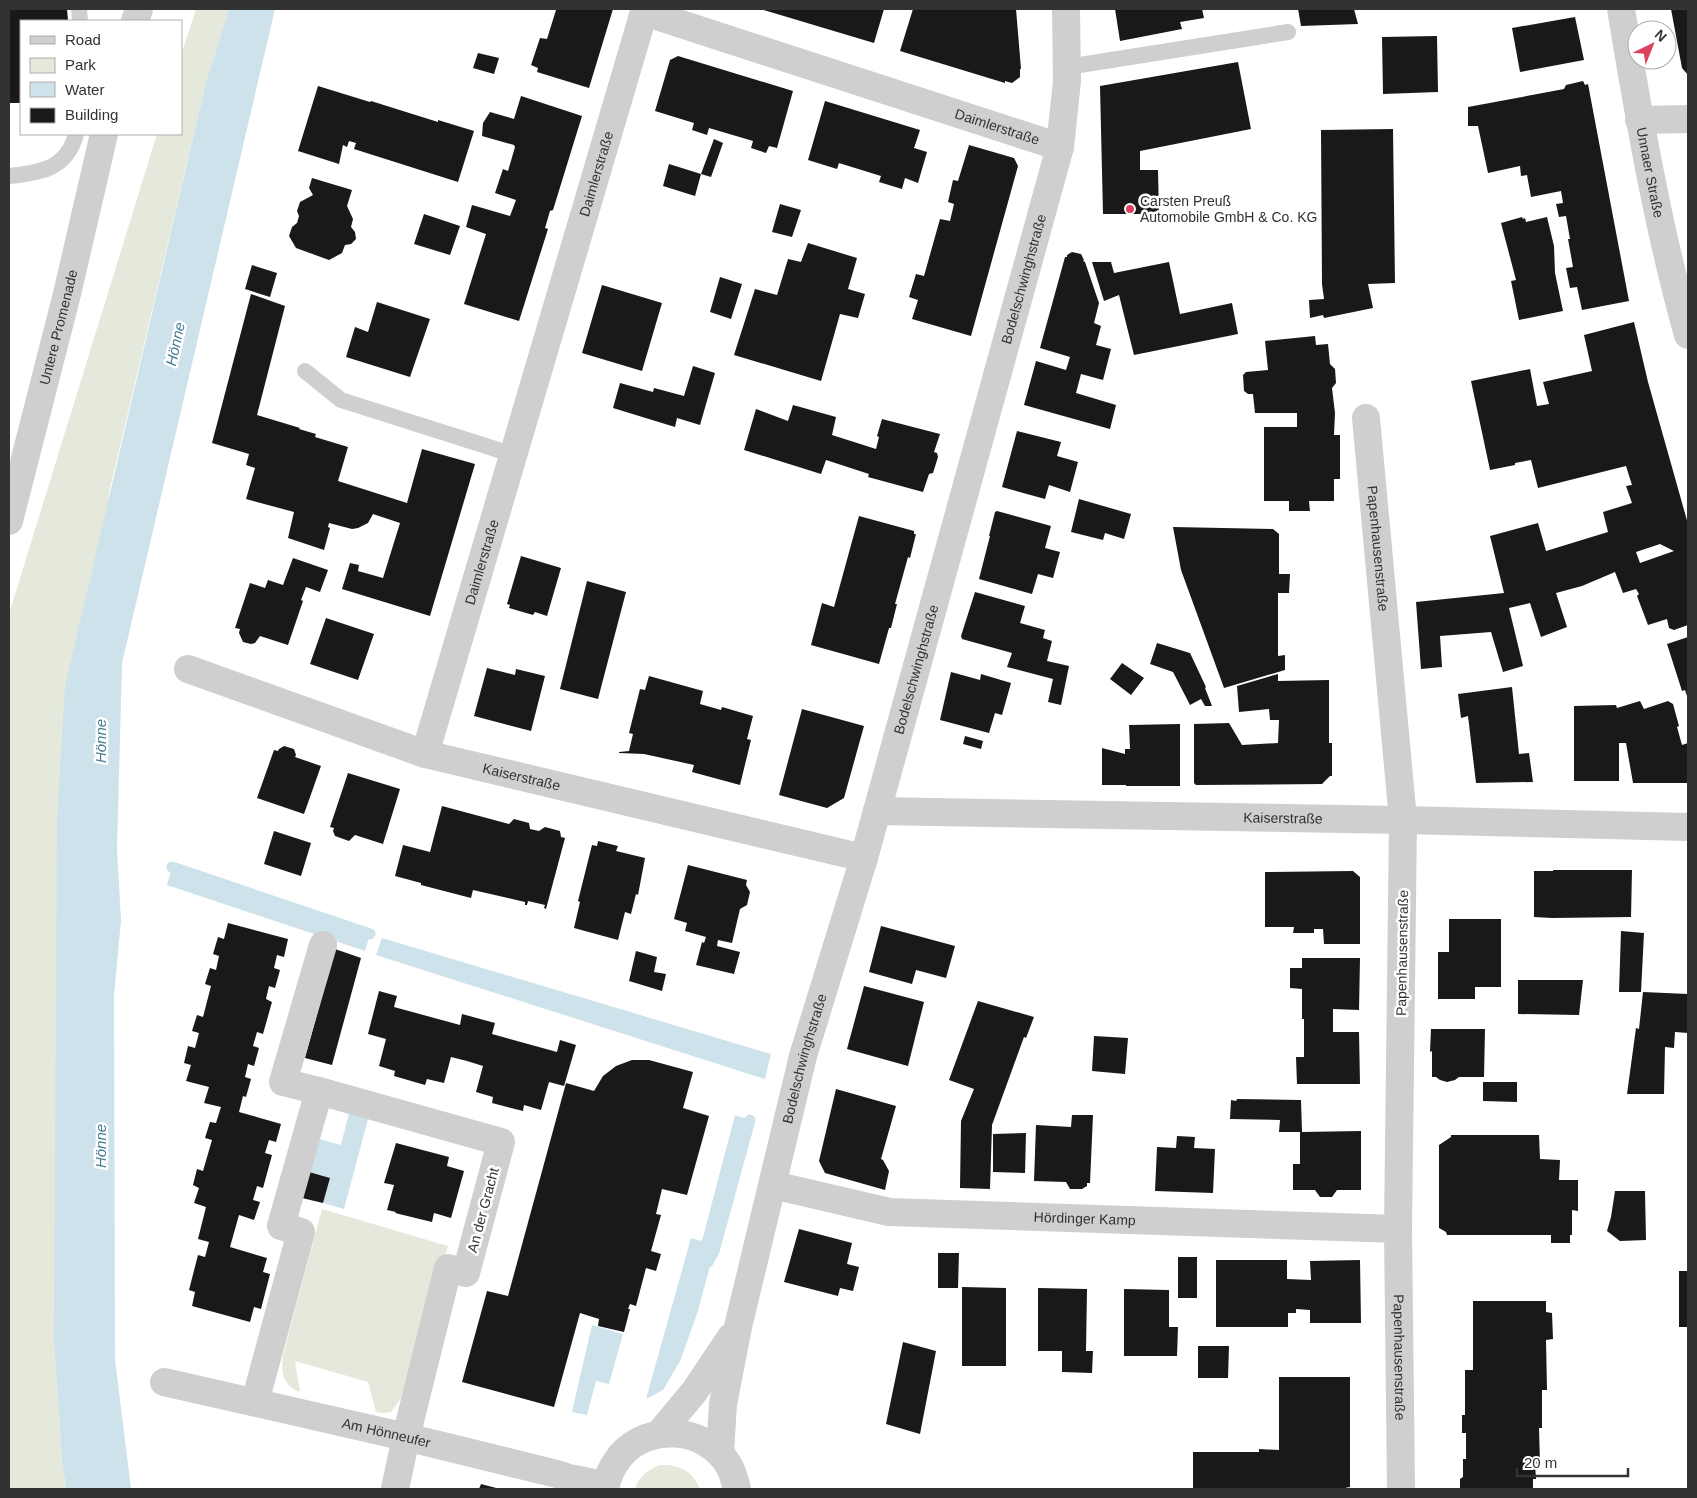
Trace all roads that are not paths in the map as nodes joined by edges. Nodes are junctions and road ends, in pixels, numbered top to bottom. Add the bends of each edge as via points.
1 (1066, 9) edge
2 (1621, 9) edge
3 (1288, 32) dead end
4 (1067, 67) junction
5 (1688, 119) edge
6 (1639, 120) junction
7 (76, 135) edge
8 (104, 135) edge
9 (1060, 147) junction
10 (9, 176) edge
11 (1688, 334) edge
12 (304, 371) dead end
13 (1366, 418) dead end
14 (514, 455) junction
15 (9, 521) edge
16 (188, 670) dead end
17 (425, 754) junction
18 (877, 811) junction
19 (1403, 820) junction
20 (1688, 827) edge
21 (864, 858) junction
22 (322, 945) dead end
23 (319, 1091) junction
24 (773, 1185) junction
25 (1398, 1229) junction
26 (738, 1327) junction
27 (164, 1382) dead end
28 (255, 1402) junction
29 (659, 1434) junction
30 (406, 1437) junction
31 (720, 1454) junction
32 (605, 1487) edge
33 (395, 1489) edge
34 (738, 1489) edge
35 (1401, 1489) edge

1 - 4 street, Bodelschwinghstraße
2 - 6 street, Unnaer Straße
3 - 4 lane
4 - 9 street, Bodelschwinghstraße
5 - 6 street
6 - 11 street, Unnaer Straße via 1672,279
7 - 10 lane via 67,154 55,165 32,174
8 - 15 street, Untere Promenade
9 - 14 street, Daimlerstraße via 644,12
9 - 18 street, Bodelschwinghstraße
12 - 14 lane via 341,400
13 - 19 street, Papenhausenstraße
14 - 17 street, Daimlerstraße
16 - 17 street, Kaiserstraße
17 - 21 street, Kaiserstraße
18 - 19 street, Kaiserstraße
18 - 21 street, Bodelschwinghstraße
19 - 20 street, Kaiserstraße
19 - 25 street, Papenhausenstraße
21 - 24 street, Bodelschwinghstraße via 803,1056
22 - 23 street, An der Gracht via 283,1082
23 - 28 street via 281,1226 301,1232
23 - 30 street, An der Gracht via 501,1142 466,1273 448,1268
24 - 25 street, Hördinger Kamp via 889,1212
24 - 26 street, Bodelschwinghstraße
25 - 35 street, Papenhausenstraße
26 - 29 street, Bodelschwinghstraße via 694,1392
26 - 31 street, Bodelschwinghstraße via 723,1404
27 - 28 street, Am Hönneufer
28 - 30 street, Am Hönneufer
29 - 31 street, Bodelschwinghstraße via 686,1434 710,1445
29 - 32 street, Bodelschwinghstraße via 640,1440 624,1452 609,1473
30 - 32 street, Am Hönneufer
30 - 33 street
31 - 34 street, Bodelschwinghstraße via 728,1464

